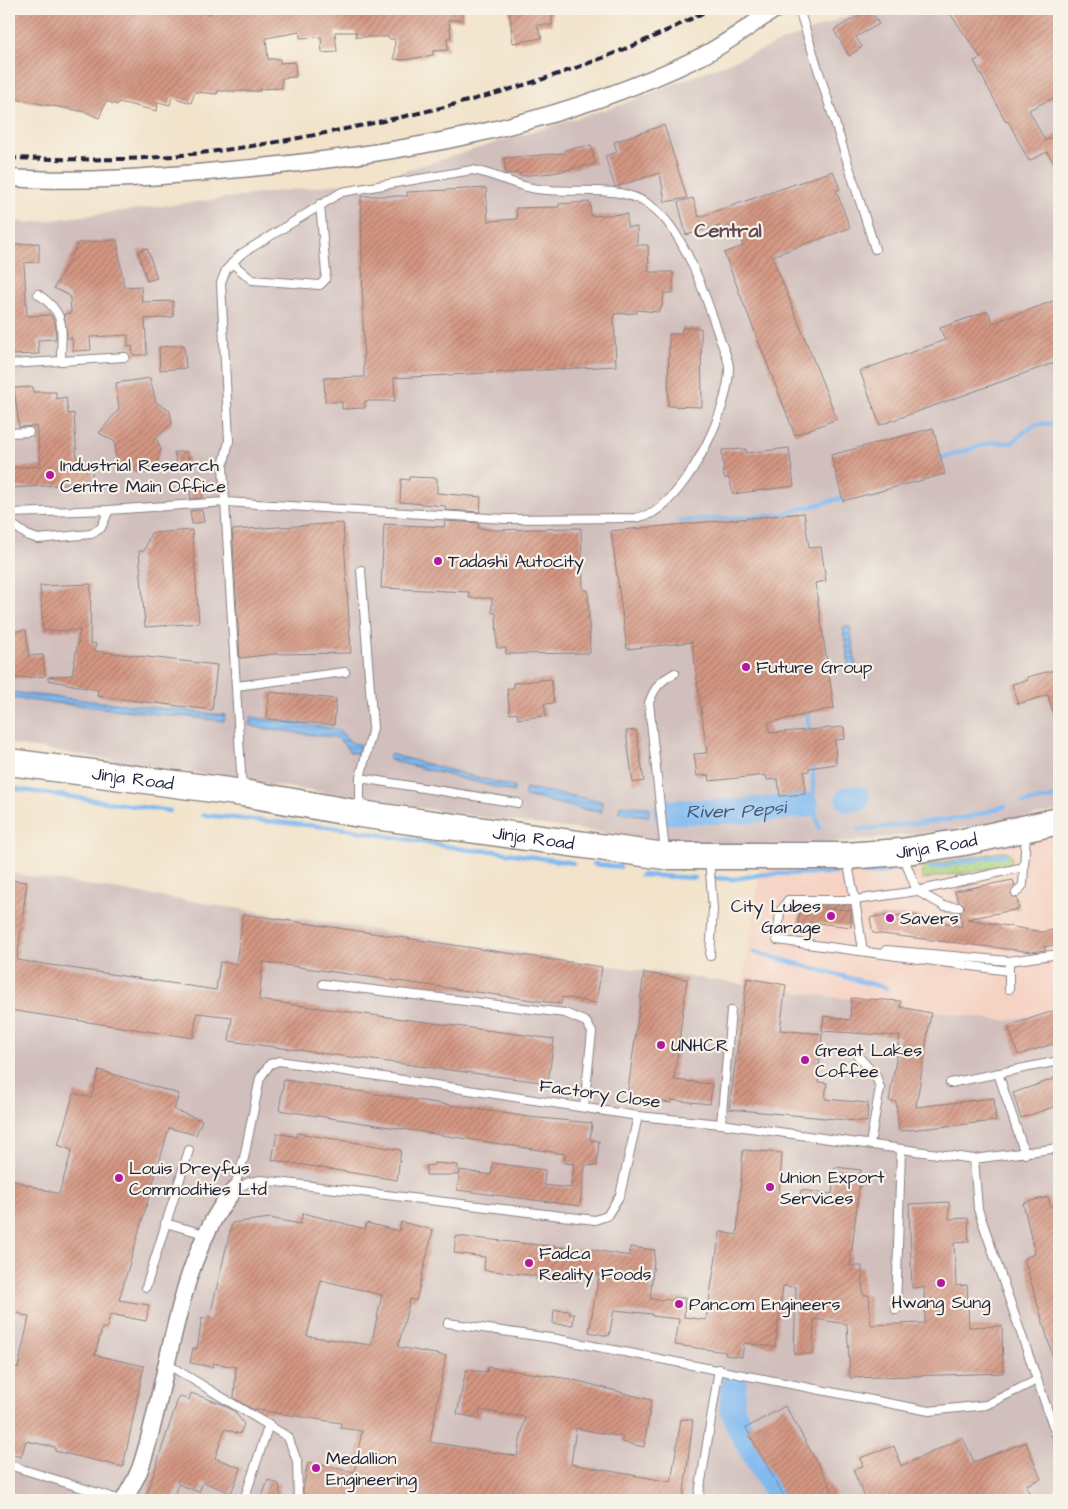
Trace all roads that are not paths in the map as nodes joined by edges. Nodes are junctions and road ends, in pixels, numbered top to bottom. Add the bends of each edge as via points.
1 (776, 9) edge
2 (799, 9) edge
3 (9, 178) edge
4 (320, 204) junction
5 (875, 249) dead end
6 (232, 263) junction
7 (38, 294) dead end
8 (125, 357) dead end
9 (61, 361) junction
10 (9, 364) edge
11 (29, 432) dead end
12 (9, 433) edge
13 (225, 502) junction
14 (109, 510) junction
15 (9, 513) edge
16 (9, 522) edge
17 (362, 570) dead end
18 (345, 672) dead end
19 (675, 673) dead end
20 (236, 686) junction
21 (9, 762) edge
22 (360, 778) junction
23 (242, 793) junction
24 (518, 803) dead end
25 (360, 814) junction
26 (1059, 821) edge
27 (1026, 828) junction
28 (901, 852) junction
29 (665, 856) junction
30 (846, 856) junction
31 (709, 857) junction
32 (1024, 867) junction
33 (917, 891) junction
34 (1016, 893) dead end
35 (855, 900) junction
36 (959, 907) dead end
37 (862, 949) junction
38 (1059, 954) edge
39 (710, 956) dead end
40 (1009, 962) junction
41 (1008, 971) junction
42 (322, 984) dead end
43 (1008, 988) dead end
44 (731, 1010) dead end
45 (858, 1056) dead end
46 (1059, 1061) edge
47 (998, 1074) junction
48 (950, 1083) dead end
49 (584, 1107) junction
50 (638, 1116) junction
51 (721, 1124) junction
52 (870, 1144) junction
53 (1059, 1148) edge
54 (189, 1150) dead end
55 (901, 1150) junction
56 (1025, 1154) junction
57 (974, 1159) junction
58 (233, 1190) junction
59 (165, 1224) junction
60 (205, 1234) junction
61 (146, 1287) dead end
62 (896, 1310) dead end
63 (448, 1323) dead end
64 (167, 1364) junction
65 (719, 1369) junction
66 (1037, 1380) junction
67 (269, 1424) junction
68 (1059, 1444) edge
69 (9, 1465) edge
70 (123, 1500) edge
71 (244, 1500) edge
72 (298, 1500) edge
73 (698, 1500) edge

1 - 3 street via 700,57 645,81 547,117 419,147 296,164 144,178
2 - 5 lane
4 - 6 lane
4 - 6 lane via 326,273 320,285 252,280
4 - 13 lane via 342,192 472,170 489,172 536,189 613,191 636,197 653,207 678,235 708,301 729,366 726,395 710,438 686,480 654,512 636,518 505,519
6 - 13 lane via 221,283 229,441 223,466
7 - 9 lane via 58,311
8 - 9 lane
9 - 10 lane
11 - 12 lane
13 - 14 lane
13 - 20 lane
14 - 15 lane
14 - 16 lane via 101,528 91,534 38,538 26,535
17 - 22 lane via 374,728
18 - 20 lane
19 - 29 lane via 662,680 648,703
20 - 23 lane
21 - 23 highway, Jinja Road
22 - 24 lane
22 - 25 lane
23 - 25 highway, Jinja Road
25 - 29 highway, Jinja Road
26 - 27 highway, Jinja Road
27 - 28 highway, Jinja Road
27 - 32 lane
28 - 30 highway, Jinja Road
28 - 33 lane
29 - 31 highway, Jinja Road
30 - 31 highway, Jinja Road
30 - 35 lane
31 - 39 lane via 713,909
32 - 33 lane
32 - 34 lane via 1023,885
33 - 35 lane
33 - 36 lane via 944,906
35 - 37 lane
35 - 37 lane via 788,900 780,912 777,940
37 - 40 lane
37 - 41 lane
38 - 40 lane
40 - 41 lane
41 - 43 lane
42 - 49 lane via 565,1013 586,1022 592,1032
44 - 51 lane
45 - 52 lane via 876,1076 880,1088
46 - 47 lane
47 - 48 lane
47 - 56 lane
49 - 50 lane, Factory Close
49 - 58 lane, Factory Close via 279,1062 270,1064 260,1078 244,1158
50 - 51 lane, Factory Close
50 - 58 lane via 620,1195 607,1216 594,1220 261,1180
51 - 52 lane, Factory Close
52 - 55 lane, Factory Close
53 - 56 lane, Factory Close
54 - 59 lane
55 - 57 lane, Factory Close
55 - 62 lane
56 - 57 lane, Factory Close
57 - 66 lane via 978,1209
58 - 60 street via 217,1210
59 - 60 lane
59 - 61 lane
60 - 64 street via 190,1274
63 - 65 lane
64 - 67 lane
64 - 70 street via 140,1467
65 - 66 lane via 929,1411 986,1405
65 - 73 lane
66 - 68 lane
67 - 71 lane
67 - 72 lane via 288,1437 297,1462
69 - 70 lane

